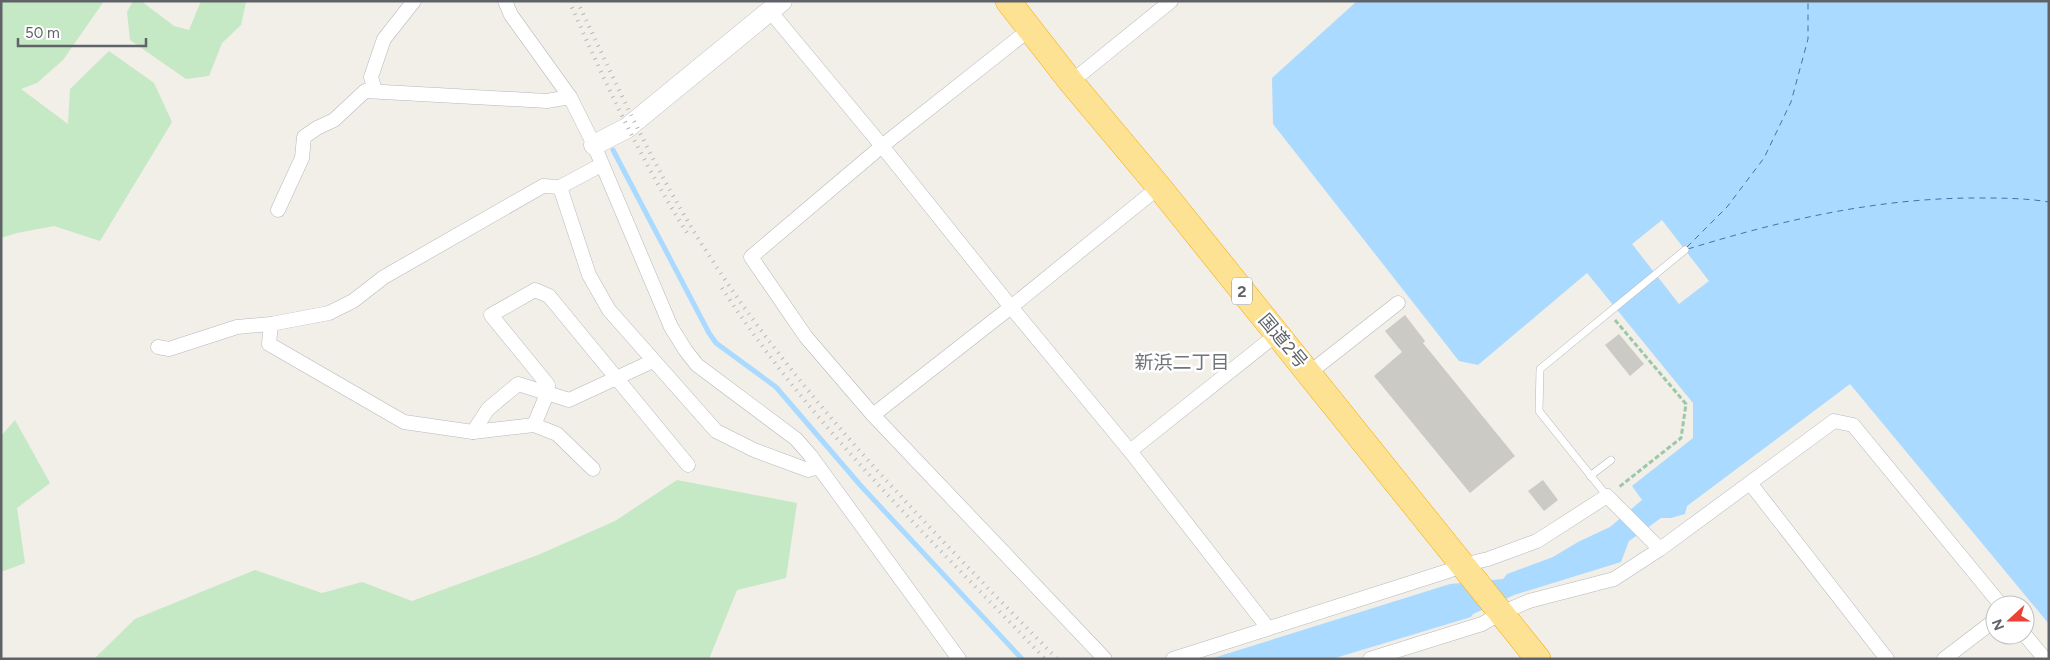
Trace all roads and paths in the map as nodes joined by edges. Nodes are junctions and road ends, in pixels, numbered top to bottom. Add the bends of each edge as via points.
1 (414, 1) edge
2 (505, 1) edge
3 (1008, 1) edge
4 (1171, 1) edge
5 (776, 6) edge
6 (1030, 29) junction
7 (1071, 82) junction
8 (375, 91) junction
9 (570, 97) junction
10 (594, 145) junction
11 (882, 146) junction
12 (601, 165) junction
13 (560, 187) junction
14 (1159, 187) junction
15 (278, 210) dead end
16 (1685, 250) dead end
17 (1398, 303) dead end
18 (1011, 307) junction
19 (1611, 309) junction
20 (271, 324) junction
21 (1276, 334) junction
22 (158, 347) dead end
23 (653, 361) junction
24 (1309, 373) junction
25 (616, 378) junction
26 (547, 394) junction
27 (873, 415) junction
28 (534, 425) junction
29 (473, 432) junction
30 (1130, 451) junction
31 (1610, 460) dead end
32 (688, 465) dead end
33 (819, 467) junction
34 (593, 469) dead end
35 (1590, 476) junction
36 (1750, 483) junction
37 (1606, 496) junction
38 (1660, 550) junction
39 (1469, 573) junction
40 (1993, 595) edge
41 (1497, 608) junction
42 (1268, 628) junction
43 (1985, 628) edge
44 (2033, 645) edge
45 (959, 659) edge
46 (1105, 659) edge
47 (1174, 659) edge
48 (1370, 659) edge
49 (1538, 659) edge
50 (1887, 659) edge
51 (1944, 659) edge
52 (2045, 659) edge

1 - 8 street via 384,39 371,77
2 - 9 street via 511,15
3 - 6 highway, 国道2号 / 2
4 - 7 street
5 - 10 street via 627,128
5 - 11 street
6 - 7 highway, 国道2号 / 2
6 - 11 street
7 - 14 highway, 国道2号 / 2
8 - 9 street via 547,101
8 - 15 street via 365,90 334,120 304,137 302,158
9 - 10 street
10 - 12 street
11 - 18 street
11 - 27 street via 750,257 806,337
12 - 13 street
12 - 33 street via 672,327 686,351 697,365 796,439
13 - 20 street via 544,186 329,313
13 - 23 street via 589,274 609,310
14 - 18 street
14 - 21 highway, 国道2号 / 2
16 - 19 lane
17 - 24 street
18 - 27 street
18 - 30 street
19 - 35 lane via 1540,369 1539,411
19 - 37 path via 1686,404 1681,438
20 - 22 street via 237,328 169,349
20 - 29 street via 268,344 404,422
21 - 24 highway, 国道2号 / 2
21 - 30 street
23 - 25 street
23 - 33 street via 716,431 754,450 808,470
24 - 39 highway, 国道2号 / 2
25 - 26 street via 569,400
25 - 26 street via 549,296 535,290 491,315 548,385
25 - 32 street
26 - 28 street
26 - 29 street via 518,384 488,409
27 - 46 street
28 - 29 street
28 - 34 street via 557,434
30 - 42 street
31 - 35 lane
33 - 45 street
35 - 37 lane
36 - 38 street
36 - 40 street via 1834,421 1854,425
36 - 50 street
37 - 38 street
37 - 39 street via 1536,541 1488,559
38 - 41 street via 1614,579
39 - 41 highway, 国道2号 / 2
39 - 42 street via 1448,571
41 - 48 street via 1482,624
41 - 49 highway, 国道2号 / 2
42 - 47 street
43 - 51 street
44 - 52 street

